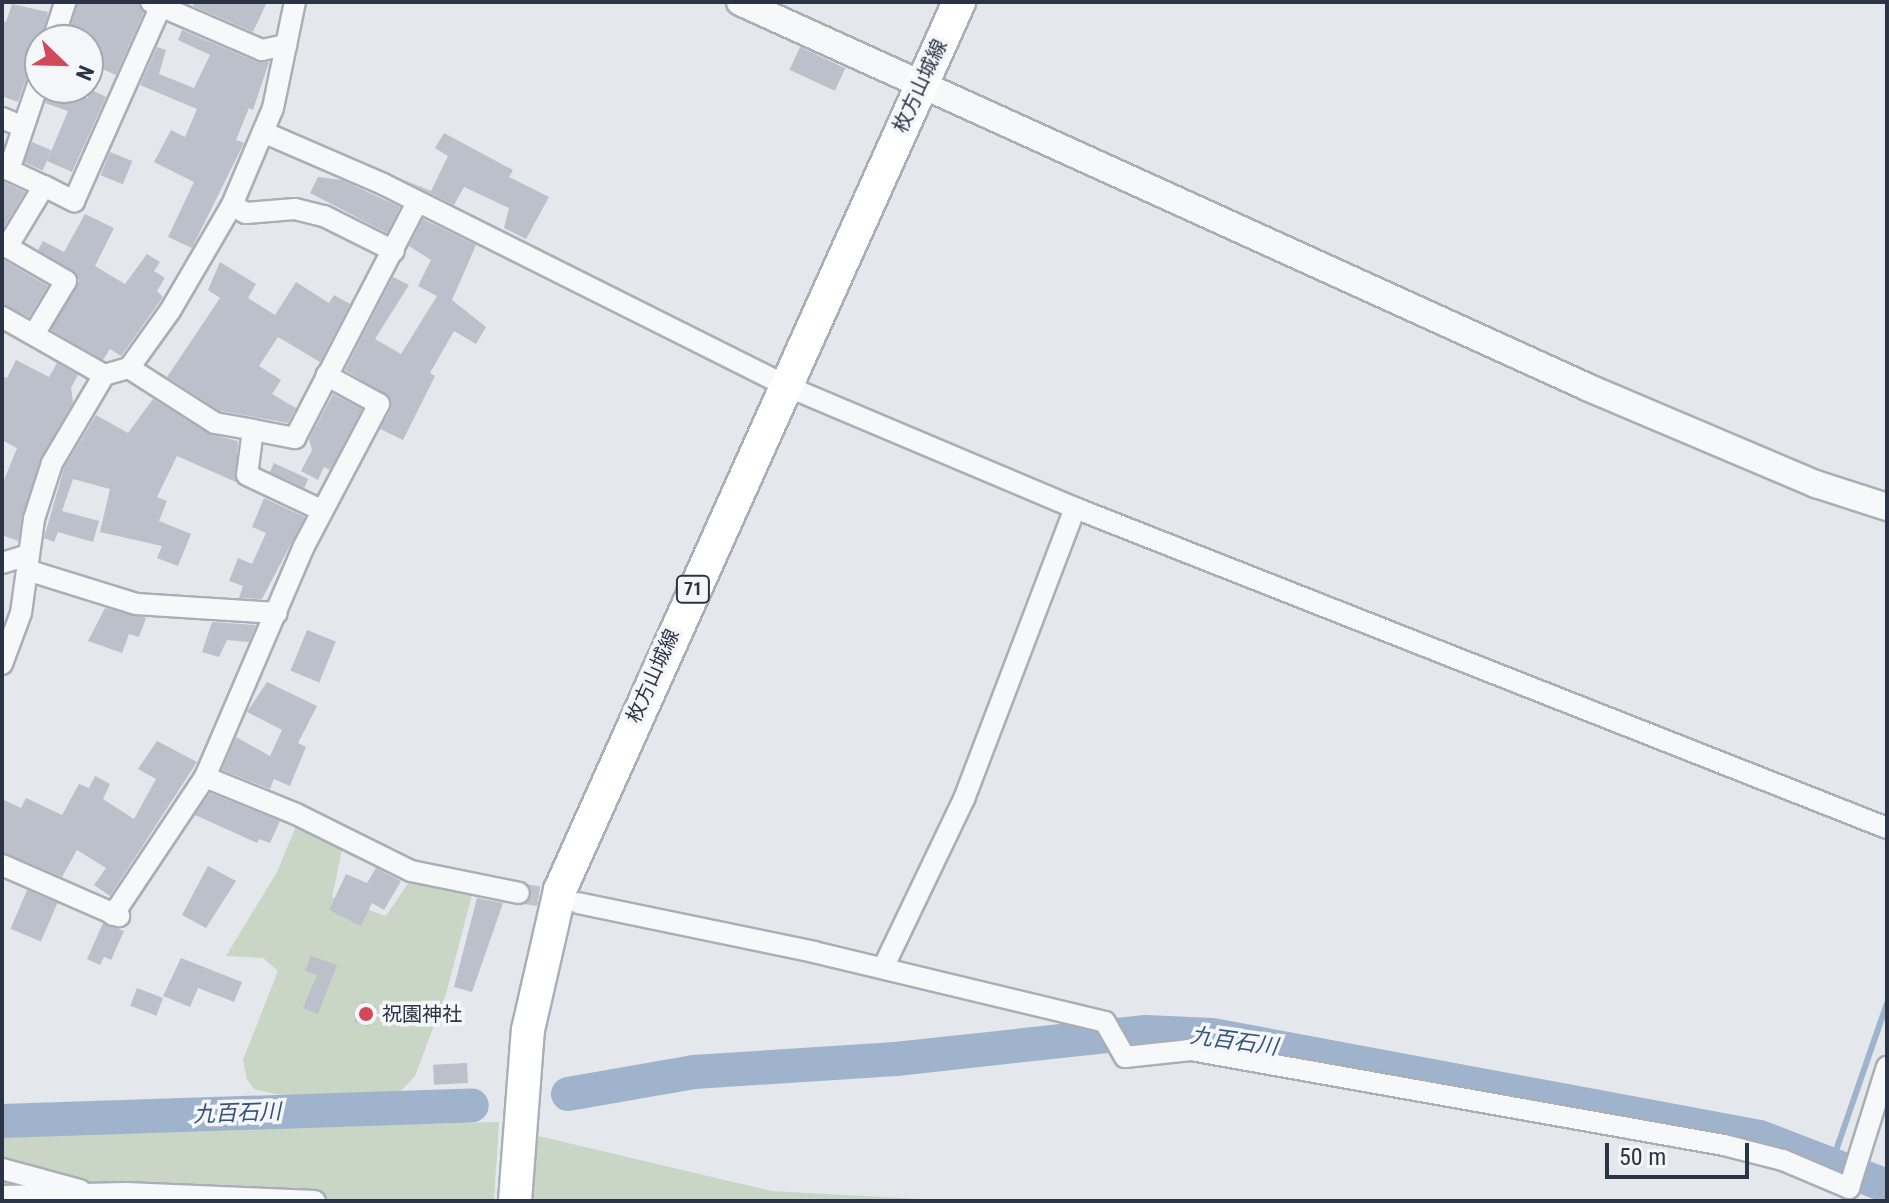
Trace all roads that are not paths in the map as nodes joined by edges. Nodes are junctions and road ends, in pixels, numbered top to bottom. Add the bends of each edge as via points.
1 (65, 2) edge
2 (295, 2) edge
3 (740, 2) edge
4 (959, 2) edge
5 (156, 4) edge
6 (58, 24) edge
7 (286, 45) junction
8 (920, 86) junction
9 (31, 104) edge
10 (2, 118) edge
11 (23, 127) junction
12 (263, 132) junction
13 (44, 186) junction
14 (232, 205) junction
15 (416, 205) junction
16 (4, 246) edge
17 (394, 251) junction
18 (2, 317) edge
19 (34, 334) junction
20 (129, 368) junction
21 (104, 375) junction
22 (326, 375) junction
23 (784, 385) junction
24 (253, 430) junction
25 (1887, 507) edge
26 (1075, 508) junction
27 (321, 510) junction
28 (28, 562) junction
29 (2, 563) edge
30 (277, 613) junction
31 (2, 664) edge
32 (205, 777) junction
33 (1887, 828) edge
34 (2, 865) edge
35 (519, 893) tunnel mouth
36 (578, 903) tunnel mouth
37 (883, 968) junction
38 (1887, 1067) edge
39 (2, 1169) edge
40 (92, 1194) junction
41 (2, 1196) edge
42 (315, 1201) edge
43 (515, 1201) edge

1 - 6 street
2 - 7 street
3 - 8 street
4 - 8 main road, 枚方山城線 / 71
5 - 7 street via 262,50
5 - 13 street via 74,201
7 - 12 street
8 - 23 main road, 枚方山城線 / 71
8 - 25 street via 1601,394 1816,484
9 - 11 street
10 - 11 street
11 - 13 street via 9,170
12 - 14 street
12 - 15 street via 383,184
13 - 16 street
14 - 17 street via 246,213 295,209 324,216
14 - 20 street via 170,311
15 - 17 street
15 - 23 street
16 - 19 street via 66,281
17 - 22 street
18 - 19 street
19 - 21 street
20 - 21 street
20 - 24 street via 215,423
21 - 28 street via 52,463
22 - 24 street via 295,438
22 - 27 street via 379,404
23 - 26 street
23 - 43 main road, 枚方山城線 / 71 via 560,890 528,1030
24 - 27 street via 247,475
26 - 33 street
26 - 37 street via 964,799
27 - 30 street
28 - 29 street
28 - 30 street via 136,604
28 - 31 street via 21,613
30 - 32 street
32 - 34 street via 116,916
32 - 35 street via 296,814 411,871
36 - 37 street
37 - 38 street via 1105,1022 1125,1057 1191,1050 1724,1145 1783,1160 1849,1188
39 - 40 street
40 - 41 street
40 - 42 street

